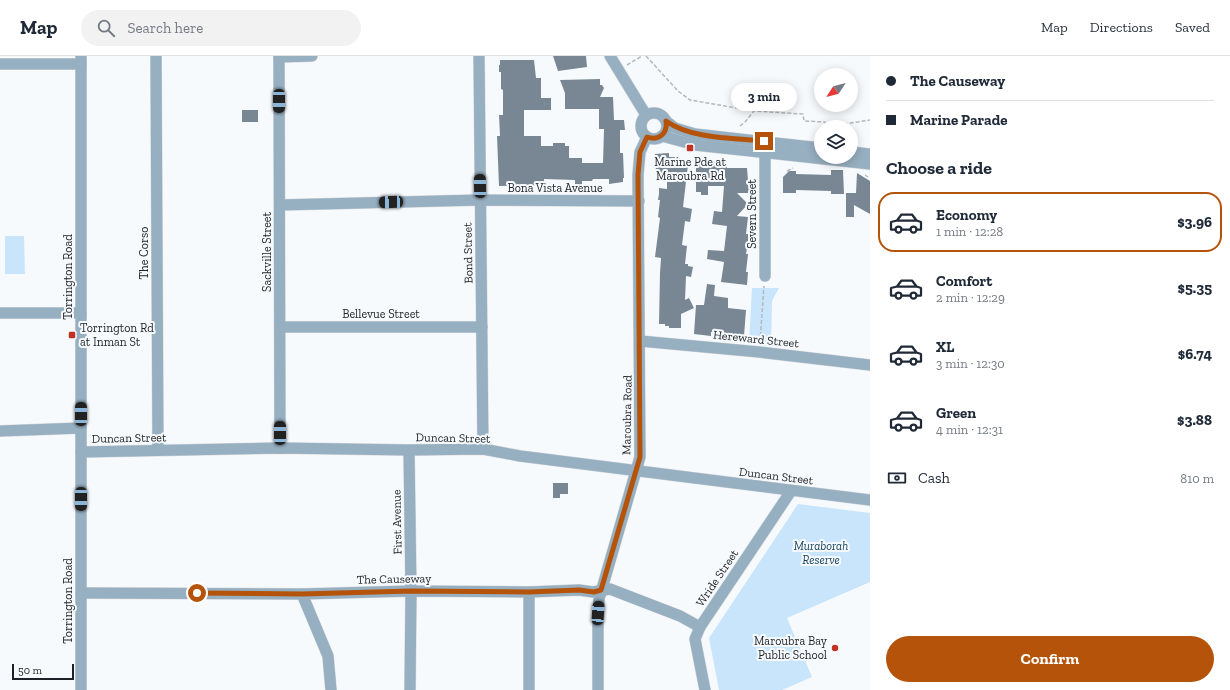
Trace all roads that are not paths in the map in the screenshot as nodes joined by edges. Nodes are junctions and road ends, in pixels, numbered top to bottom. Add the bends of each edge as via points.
1 (156, 56) edge
2 (312, 56) edge
3 (479, 56) edge
4 (610, 56) edge
5 (279, 57) edge
6 (81, 60) edge
7 (0, 64) edge
8 (646, 115) junction
9 (666, 121) junction
10 (662, 136) junction
11 (647, 137) junction
12 (814, 147) edge
13 (765, 153) junction
14 (858, 153) edge
15 (870, 154) edge
16 (870, 164) edge
17 (480, 200) junction
18 (639, 201) junction
19 (280, 205) junction
20 (765, 276) road end
21 (0, 313) edge
22 (81, 313) junction
23 (280, 327) junction
24 (482, 327) junction
25 (640, 341) junction
26 (870, 365) edge
27 (81, 428) junction
28 (0, 431) edge
29 (280, 448) junction
30 (483, 449) junction
31 (158, 450) junction
32 (409, 450) junction
33 (81, 452) junction
34 (637, 472) junction
35 (791, 491) junction
36 (870, 500) edge
37 (601, 590) junction
38 (411, 591) junction
39 (529, 592) junction
40 (81, 593) junction
41 (302, 594) junction
42 (700, 627) junction
43 (81, 690) edge
44 (331, 690) edge
45 (410, 690) edge
46 (529, 690) edge
47 (598, 690) edge
48 (705, 690) edge

1 - 31 street, The Corso
2 - 5 street
3 - 17 street, Bond Street
4 - 8 street
5 - 19 street, Sackville Street
6 - 7 street
6 - 22 street, Torrington Road
8 - 9 street via 658,113
8 - 11 street via 641,130
9 - 10 street via 666,129
9 - 12 street via 675,128 695,134
10 - 11 street via 654,139
10 - 13 street via 695,145
11 - 18 street, Maroubra Road via 640,152
13 - 16 street
13 - 20 street, Severn Street
14 - 15 street
17 - 18 street, Bona Vista Avenue
17 - 19 street, Bona Vista Avenue
17 - 24 street, Bond Street
18 - 25 street, Maroubra Road
19 - 23 street, Sackville Street
21 - 22 street
22 - 27 street, Torrington Road
23 - 24 street, Bellevue Street
23 - 29 street, Sackville Street
24 - 30 street, Bond Street
25 - 26 street, Hereward Street
25 - 34 street, Maroubra Road via 640,457
27 - 28 street
27 - 33 street, Torrington Road
29 - 31 street, Duncan Street
29 - 32 street, Duncan Street
30 - 32 street, Duncan Street
30 - 34 street, Duncan Street
31 - 33 street, Duncan Street
32 - 38 street, First Avenue
33 - 40 street, Torrington Road
34 - 35 street, Duncan Street
34 - 37 street, Maroubra Road
35 - 36 street, Duncan Street
35 - 42 street, Wride Street
37 - 39 street, The Causeway
37 - 42 street, The Causeway via 610,589 680,616
37 - 47 street, Maroubra Road
38 - 39 street, The Causeway
38 - 41 street, The Causeway
38 - 45 street, First Avenue
39 - 46 street
40 - 41 street, The Causeway
40 - 43 street, Torrington Road
41 - 44 street via 328,656
42 - 48 street, Wride Street via 695,640

